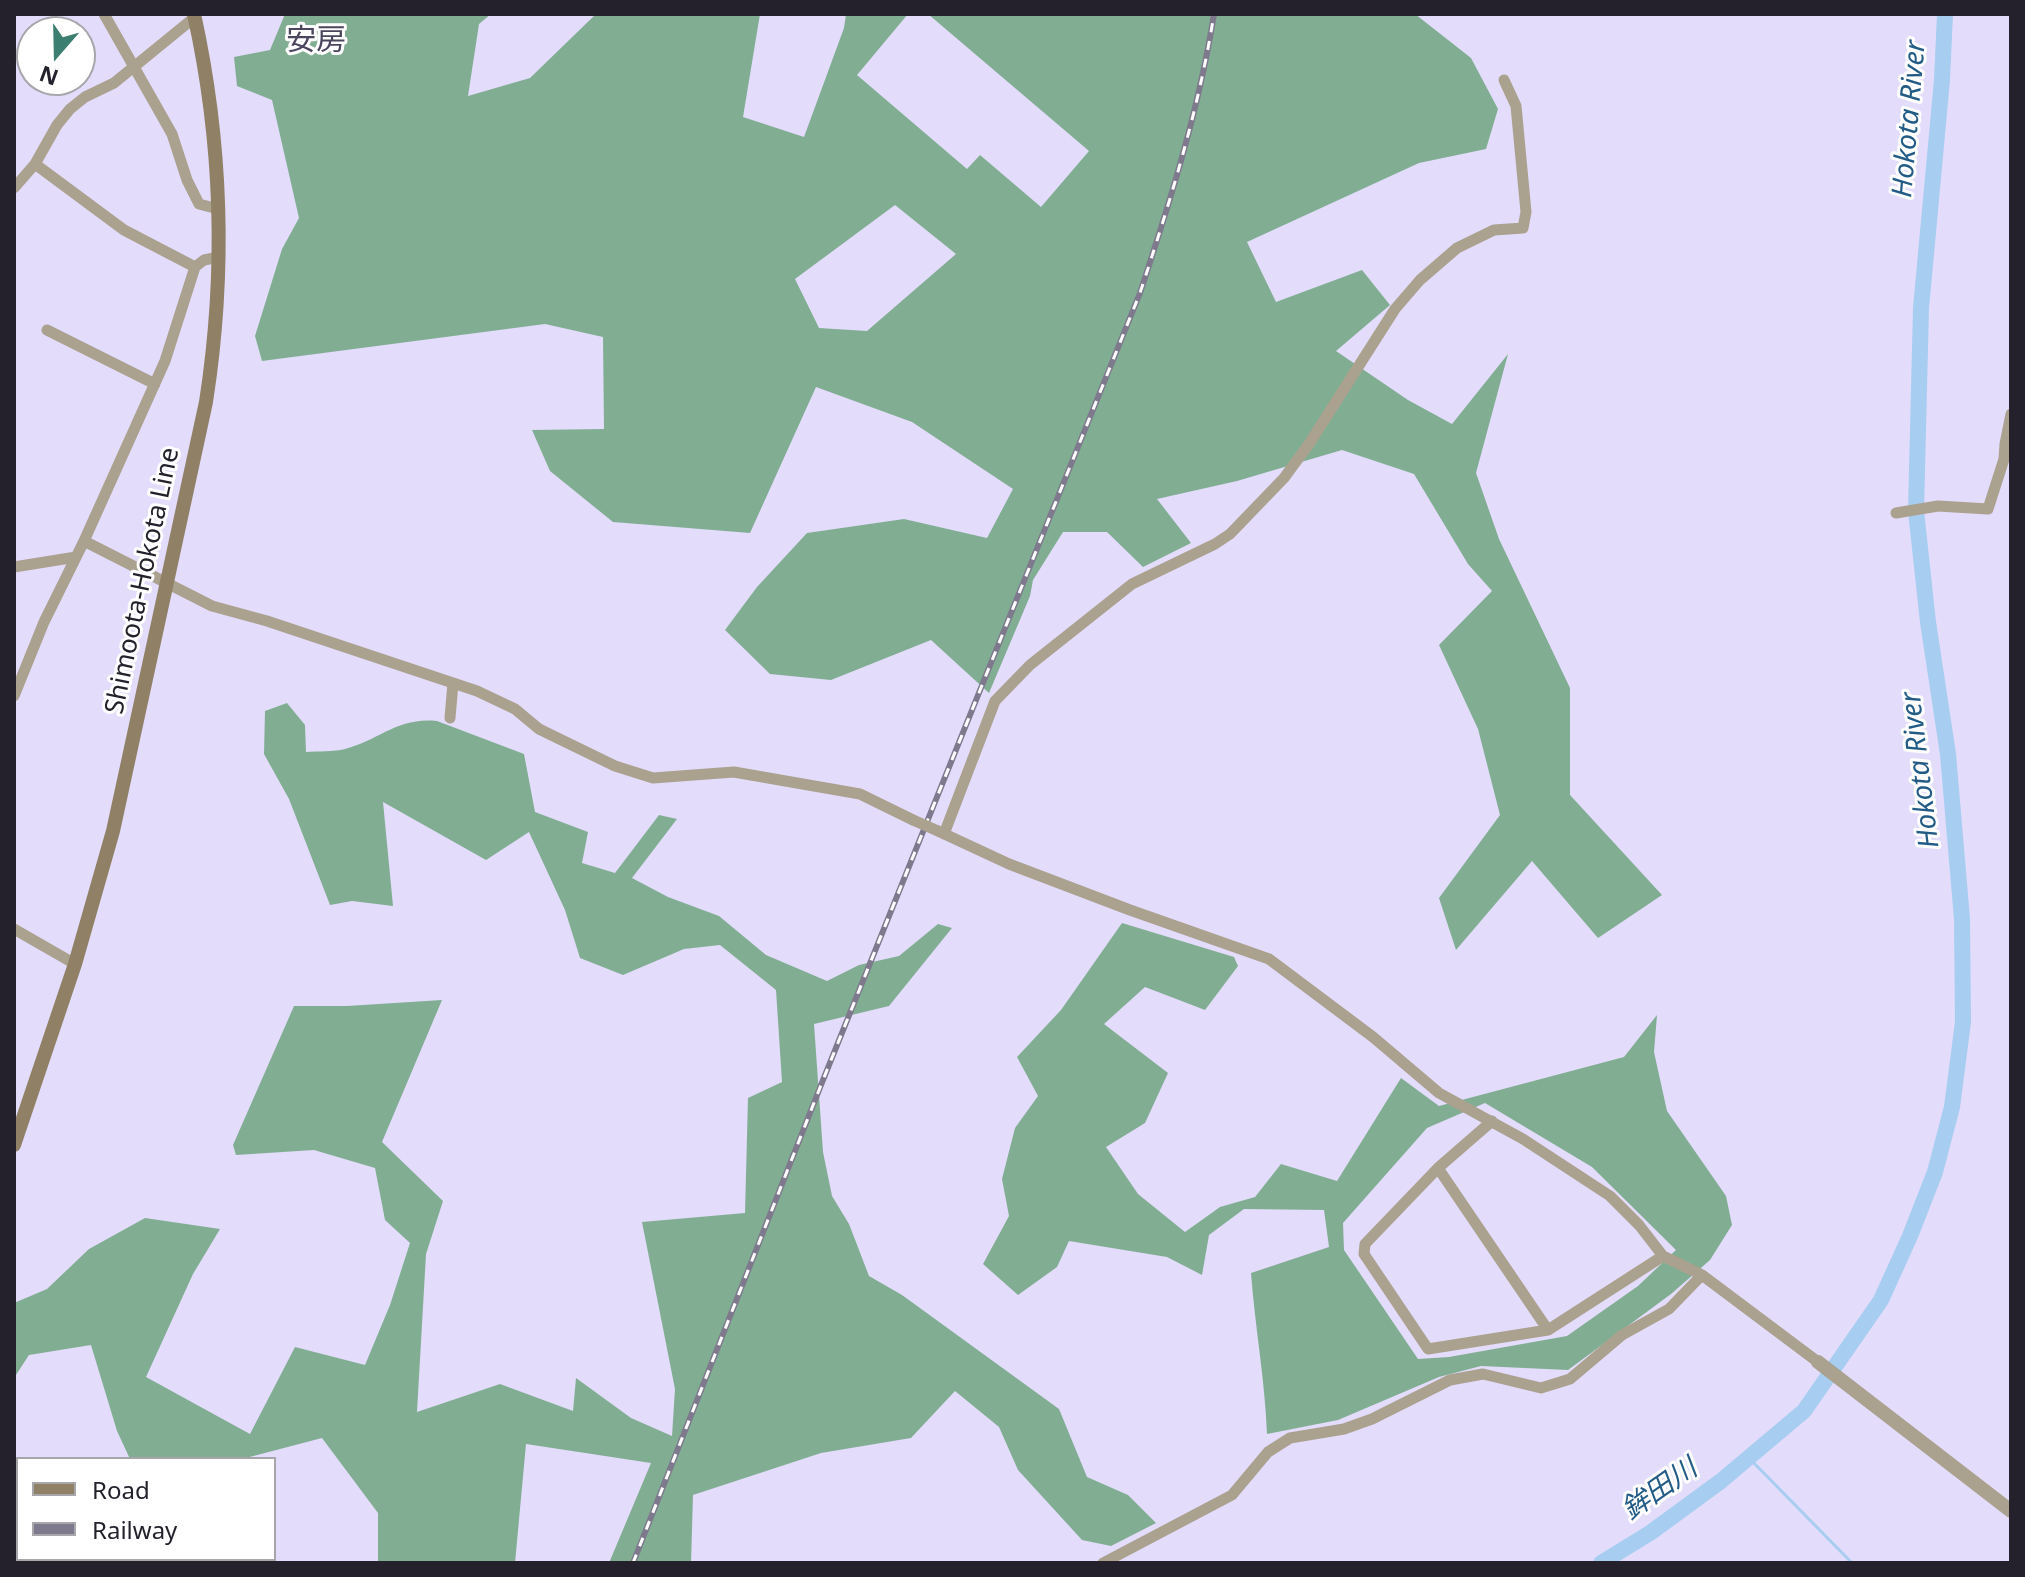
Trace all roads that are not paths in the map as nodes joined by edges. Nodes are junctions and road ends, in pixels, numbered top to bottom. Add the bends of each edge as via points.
1 (104, 14) edge
2 (194, 16) edge
3 (135, 65) junction
4 (1504, 80) dead end
5 (35, 164) junction
6 (14, 188) edge
7 (218, 209) junction
8 (219, 257) junction
9 (195, 267) junction
10 (47, 330) dead end
11 (155, 384) junction
12 (2011, 414) edge
13 (1896, 513) dead end
14 (84, 541) junction
15 (76, 557) junction
16 (14, 567) edge
17 (167, 581) junction
18 (453, 683) junction
19 (14, 696) edge
20 (450, 718) dead end
21 (941, 833) junction
22 (14, 929) edge
23 (75, 964) junction
24 (1492, 1121) junction
25 (14, 1145) edge
26 (1438, 1168) junction
27 (1663, 1256) junction
28 (1702, 1275) junction
29 (1548, 1330) junction
30 (1818, 1362) joint
31 (2011, 1511) edge
32 (1103, 1563) edge

1 - 3 street
2 - 3 street
2 - 7 main road, Shimoota-Hokota Line via 207,71
3 - 5 street via 70,109
3 - 7 street via 172,134 199,204
4 - 21 street via 1516,106 1523,228 1494,230 1466,243 1420,280 1395,309 1284,478 1230,534 1132,584 1030,665 995,701
5 - 6 street
5 - 9 street via 124,230
7 - 8 main road, Shimoota-Hokota Line
8 - 9 street
8 - 17 main road, Shimoota-Hokota Line via 214,353
9 - 11 street
10 - 11 street
11 - 14 street
12 - 13 street via 1988,509 1938,506
14 - 15 street
14 - 17 street
15 - 16 street
15 - 19 street
17 - 18 street via 212,606
17 - 23 main road, Shimoota-Hokota Line via 116,817
18 - 20 street
18 - 21 street, bridge via 515,709 539,729 615,766 653,778 734,772 860,794
21 - 24 street via 1009,864 1269,959 1439,1093
22 - 23 street
23 - 25 main road, Shimoota-Hokota Line
24 - 26 street
24 - 27 street via 1610,1196
26 - 29 street
26 - 29 street via 1365,1244 1364,1254 1428,1349
27 - 28 street
27 - 29 street
28 - 30 street
28 - 32 street via 1669,1309 1622,1335 1570,1379 1541,1388 1483,1374 1450,1380 1372,1419 1290,1438 1268,1452 1232,1495
30 - 31 street

